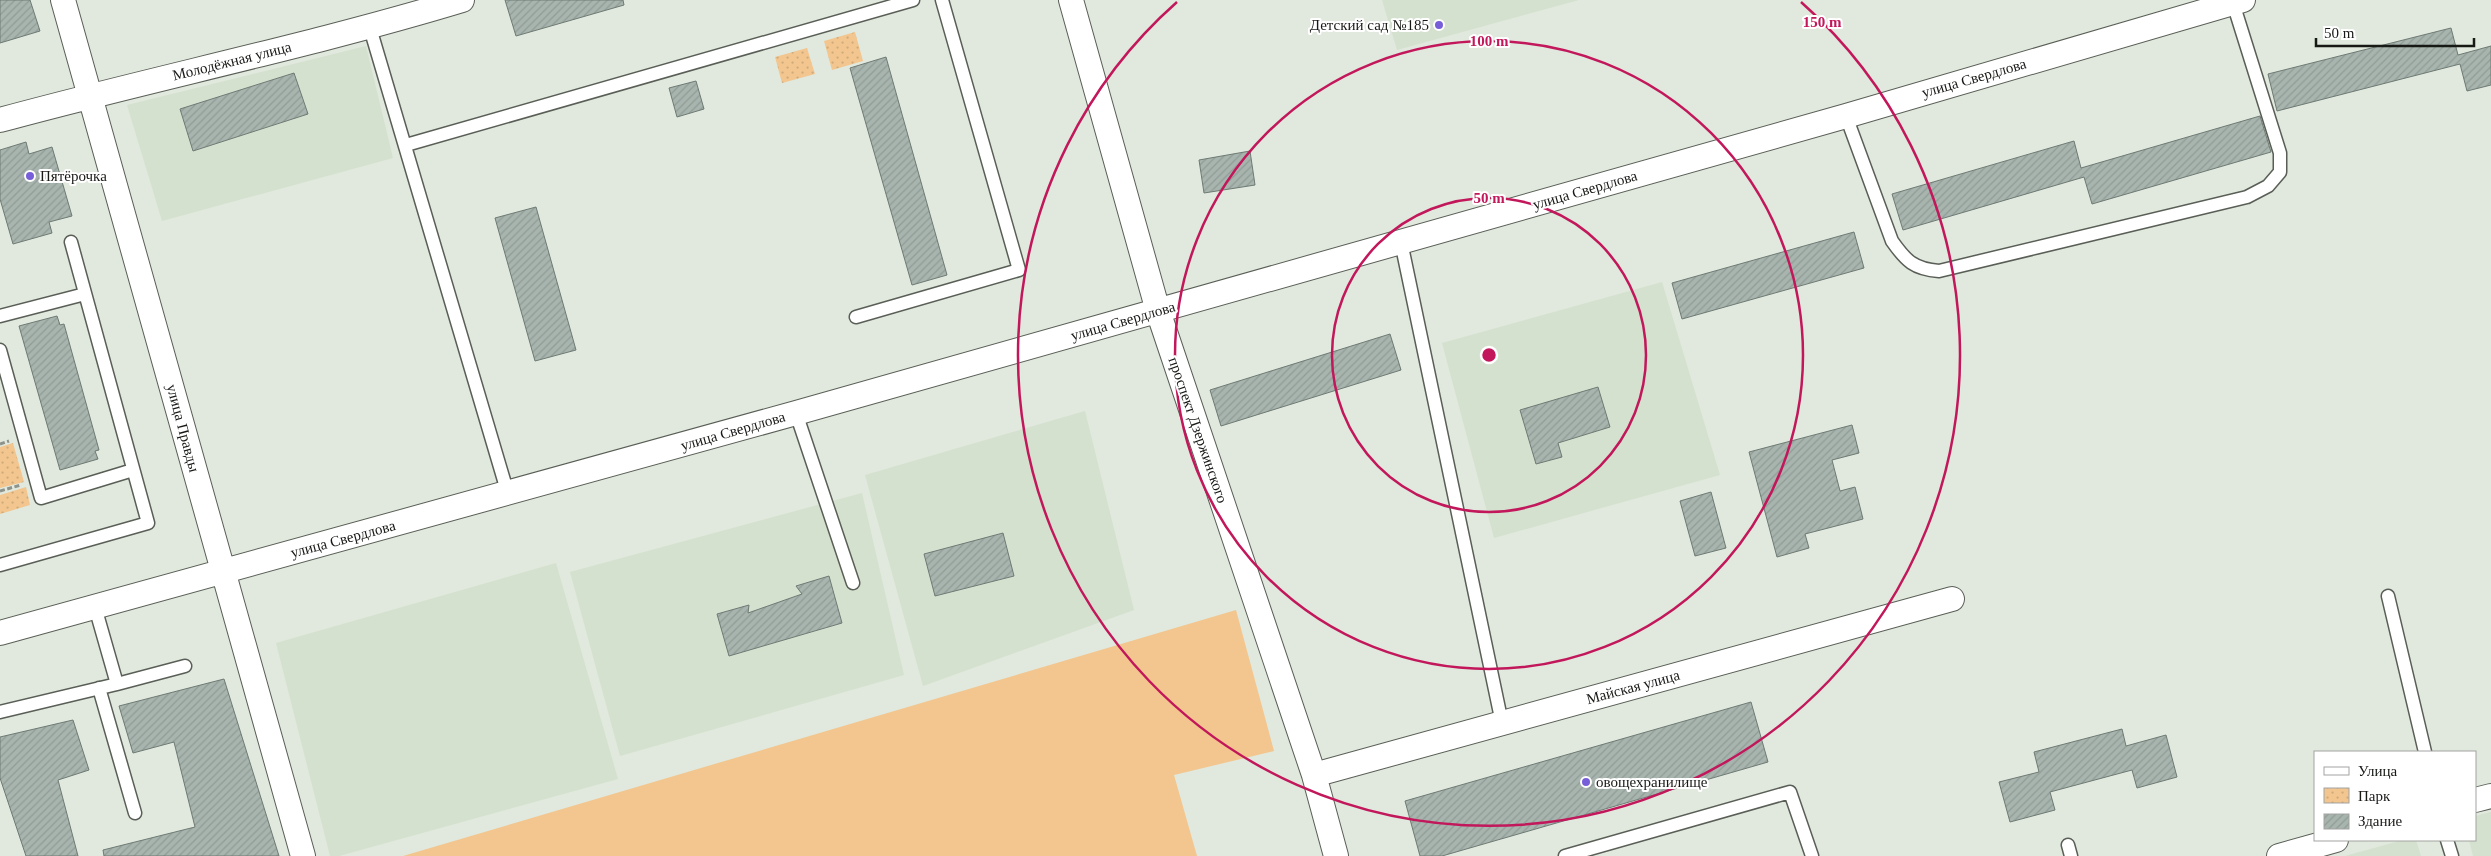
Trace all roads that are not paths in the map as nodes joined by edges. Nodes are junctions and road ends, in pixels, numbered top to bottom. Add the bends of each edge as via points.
1 (63, 0) edge
2 (462, 0) edge
3 (913, 0) edge
4 (942, 0) edge
5 (1071, 0) edge
6 (2238, 1) edge
7 (370, 28) junction
8 (91, 95) junction
9 (1846, 116) junction
10 (0, 120) edge
11 (406, 145) junction
12 (71, 242) dead end
13 (1401, 242) junction
14 (85, 294) junction
15 (1158, 311) junction
16 (0, 316) edge
17 (856, 317) dead end
18 (0, 350) edge
19 (796, 414) junction
20 (134, 470) junction
21 (508, 494) junction
22 (0, 565) edge
23 (222, 572) junction
24 (853, 583) dead end
25 (2388, 596) dead end
26 (1952, 599) dead end
27 (95, 607) junction
28 (0, 633) edge
29 (185, 666) dead end
30 (117, 684) junction
31 (99, 688) junction
32 (0, 712) edge
33 (1502, 723) junction
34 (2425, 751) edge
35 (1314, 775) junction
36 (2491, 796) edge
37 (2476, 800) edge
38 (135, 813) dead end
39 (2332, 841) edge
40 (2447, 841) edge
41 (303, 856) edge
42 (1336, 856) edge
43 (1565, 856) edge
44 (1812, 856) edge
45 (2279, 856) edge
46 (2452, 856) edge

1 - 8 street, улица Правды
2 - 7 street, Молодёжная улица
3 - 11 lane
4 - 17 lane via 1019,270
5 - 15 street, проспект Дзержинского
6 - 9 street, улица Свердлова
6 - 9 lane via 2280,153 2280,172 2268,186 2247,197 1939,271 1921,270 1903,257 1892,240
7 - 8 street, Молодёжная улица
7 - 11 lane
8 - 10 street, Молодёжная улица
8 - 23 street, улица Правды
9 - 13 street, улица Свердлова
11 - 21 lane
12 - 14 lane
13 - 15 street, улица Свердлова
13 - 33 lane
14 - 16 lane
14 - 20 lane
15 - 19 street, улица Свердлова
15 - 35 street, проспект Дзержинского
18 - 20 lane via 41,498
19 - 21 street, улица Свердлова
19 - 24 lane
20 - 22 lane via 148,523
21 - 23 street, улица Свердлова
23 - 27 street, улица Свердлова
23 - 41 street, улица Правды
25 - 34 lane
26 - 33 street, Майская улица
27 - 28 street, улица Свердлова
27 - 30 lane
29 - 30 lane
30 - 31 lane
31 - 32 lane
31 - 38 lane
33 - 35 street, Майская улица
35 - 42 street, проспект Дзержинского
36 - 37 street
39 - 45 street
40 - 46 lane
43 - 44 lane via 1790,792

